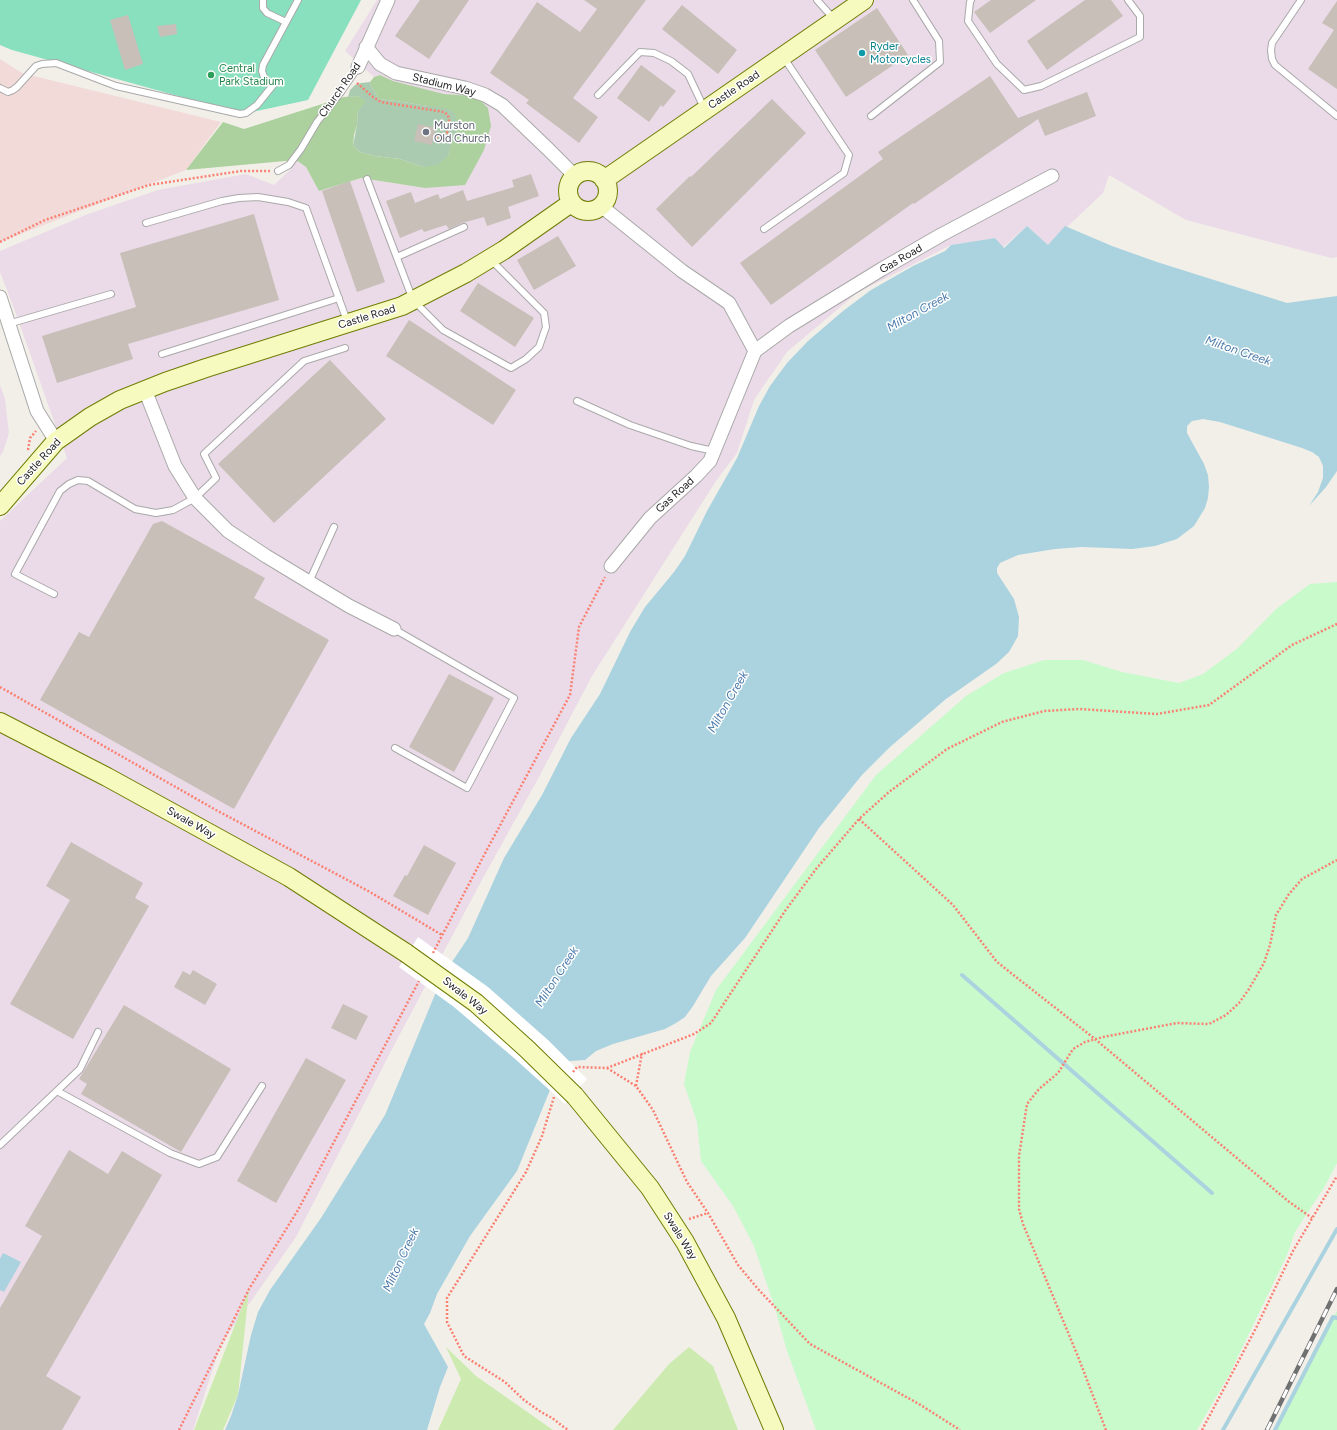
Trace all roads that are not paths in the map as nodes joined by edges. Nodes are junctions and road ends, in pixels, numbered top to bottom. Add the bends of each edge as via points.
1 (263, 0) edge
2 (298, 0) edge
3 (388, 0) edge
4 (818, 0) edge
5 (864, 0) edge
6 (913, 0) edge
7 (971, 0) edge
8 (1128, 0) edge
9 (1301, 0) edge
10 (835, 20) junction
11 (286, 22) junction
12 (366, 47) junction
13 (783, 56) junction
14 (355, 72) joint
15 (0, 88) edge
16 (598, 95) dead end
17 (705, 110) junction
18 (871, 116) dead end
19 (1337, 116) edge
20 (278, 171) road end
21 (574, 175) junction
22 (1052, 176) dead end
23 (367, 179) dead end
24 (604, 180) junction
25 (571, 203) junction
26 (601, 206) junction
27 (146, 223) dead end
28 (464, 227) dead end
29 (764, 229) dead end
30 (397, 257) junction
31 (489, 259) junction
32 (111, 294) dead end
33 (0, 297) edge
34 (339, 298) junction
35 (413, 300) junction
36 (348, 322) junction
37 (8, 324) junction
38 (345, 348) dead end
39 (755, 351) junction
40 (162, 354) dead end
41 (145, 390) junction
42 (577, 401) dead end
43 (56, 441) junction
44 (714, 451) junction
45 (195, 498) junction
46 (0, 506) edge
47 (334, 527) dead end
48 (611, 566) road end
49 (309, 582) junction
50 (54, 594) dead end
51 (394, 629) joint
52 (0, 722) edge
53 (395, 748) dead end
54 (98, 1032) dead end
55 (262, 1086) dead end
56 (57, 1091) junction
57 (0, 1145) edge
58 (774, 1430) edge

1 - 11 lane via 263,8 267,13
2 - 11 lane
3 - 12 street, Church Road
4 - 10 lane
5 - 10 main road, Castle Road
6 - 18 lane via 939,41 940,62
7 - 8 lane via 968,21 997,64 1024,90 1041,86 1140,37 1140,16
9 - 19 lane via 1272,43 1272,60 1275,66
10 - 13 main road, Castle Road
11 - 15 lane via 263,65 264,77 274,84 257,105 246,113 240,114 116,86 56,63 36,66 13,90 8,92
12 - 14 street, Church Road
12 - 21 street, Stadium Way via 380,64 396,73 465,88 502,105
13 - 17 main road, Castle Road
13 - 29 lane via 849,155 844,172
14 - 20 lane, Church Road via 317,122 301,149 289,164
16 - 17 lane via 640,52 654,53 671,61 688,74
17 - 24 main road, Castle Road
21 - 24 main road via 589,171 600,175
21 - 25 main road via 567,190
22 - 39 street, Gas Road via 888,266 789,326
23 - 30 lane
24 - 26 main road via 608,191
25 - 26 main road via 582,211 589,212
25 - 31 main road, Castle Road
26 - 39 street via 682,271 729,303
27 - 34 lane via 239,198 258,197 306,208
28 - 30 lane
30 - 35 lane
31 - 35 main road, Castle Road
31 - 35 lane via 544,313 546,327 539,346 526,359 511,368 443,330
32 - 37 lane
33 - 37 street
34 - 36 lane
34 - 40 lane
35 - 36 main road, Castle Road via 402,306
36 - 41 main road, Castle Road
37 - 43 street via 37,410
38 - 45 lane via 304,361 204,454 216,478
39 - 44 street, Gas Road
41 - 43 main road, Castle Road via 120,400 90,417
41 - 45 street via 175,466
42 - 44 lane via 630,425 691,446
43 - 46 main road, Castle Road
44 - 48 street, Gas Road via 710,461 650,518
45 - 49 street via 228,531
45 - 50 lane via 173,510 156,513 135,509 88,481 78,480 69,484 60,491 15,574
47 - 49 lane
49 - 51 street
51 - 53 lane via 514,698 466,788
52 - 58 main road, Swale Way, bridge via 107,777 289,877 406,953 476,1003 527,1049 575,1096 650,1188 685,1242 729,1324
54 - 56 lane via 80,1068
55 - 56 lane via 218,1158 199,1164 170,1153
56 - 57 lane

